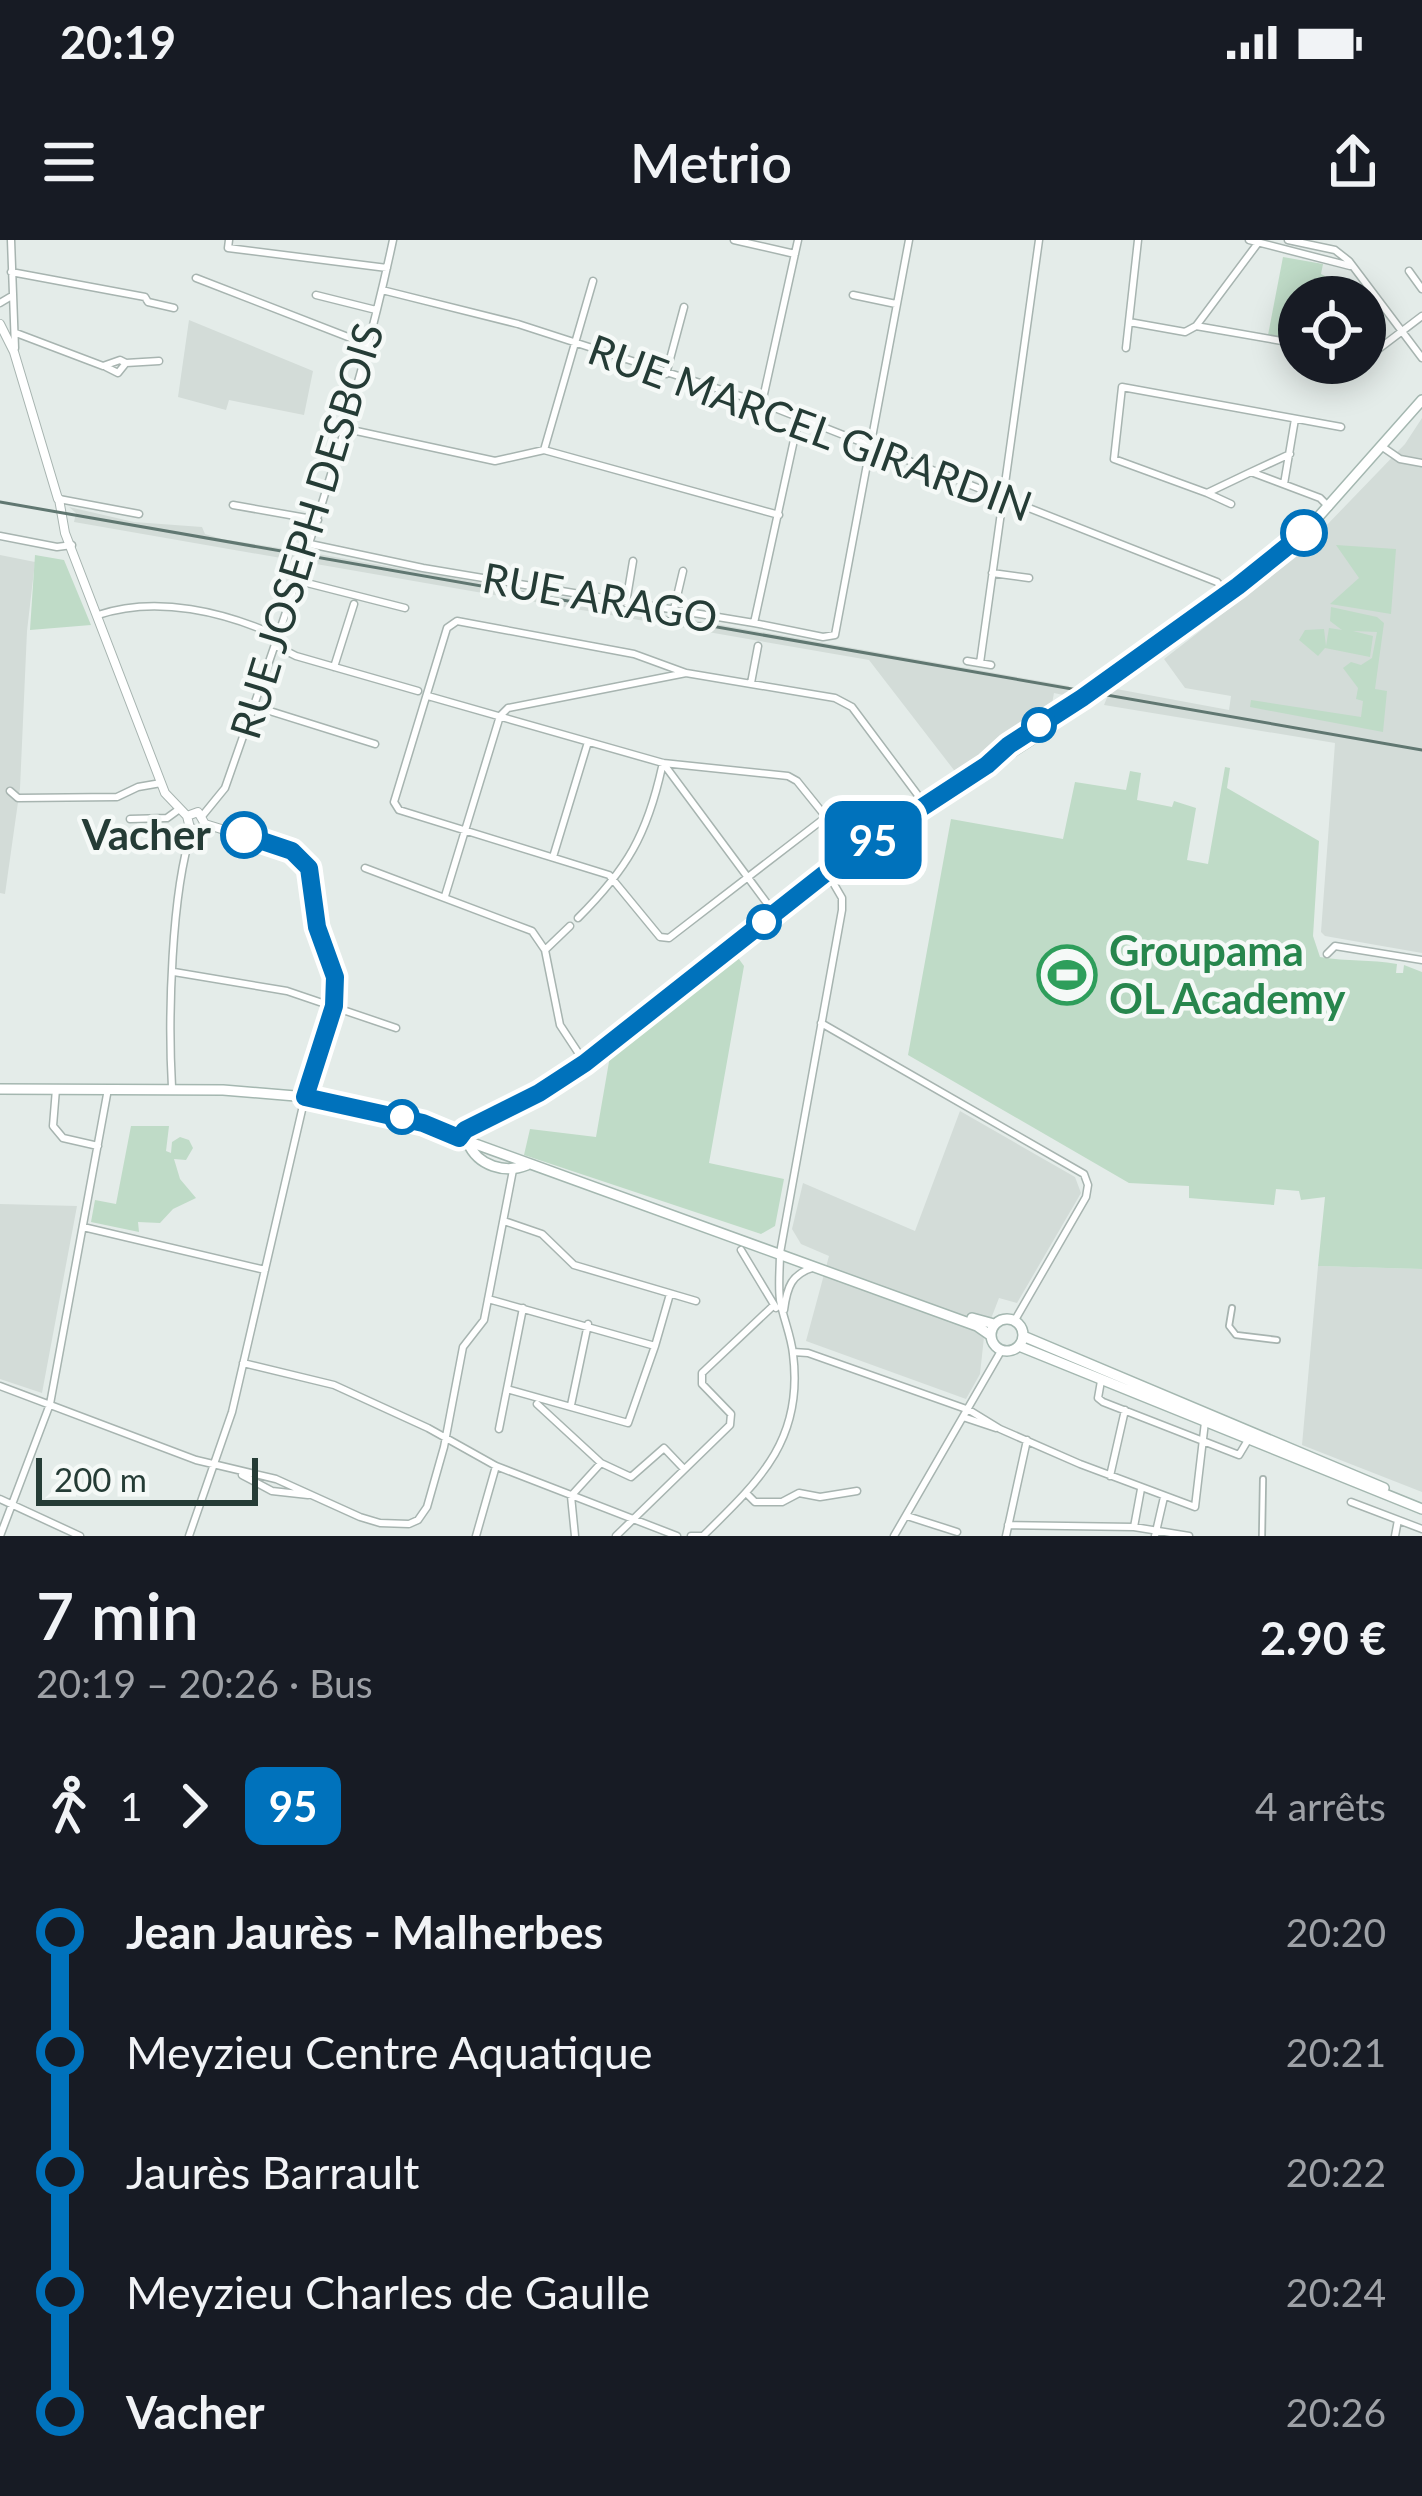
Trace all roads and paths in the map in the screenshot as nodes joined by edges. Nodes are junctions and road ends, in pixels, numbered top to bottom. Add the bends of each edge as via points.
1 (11, 240) edge
2 (229, 240) edge
3 (393, 240) edge
4 (734, 240) edge
5 (798, 240) edge
6 (909, 240) edge
7 (1040, 240) edge
8 (1138, 240) edge
9 (1288, 240) edge
10 (1256, 241) edge
11 (795, 254) junction
12 (1353, 266) junction
13 (387, 268) junction
14 (11, 272) junction
15 (1409, 272) dead end
16 (196, 278) dead end
17 (593, 281) dead end
18 (382, 290) junction
19 (1422, 290) edge
20 (316, 295) dead end
21 (853, 295) dead end
22 (11, 301) junction
23 (897, 304) junction
24 (684, 307) dead end
25 (0, 308) edge
26 (174, 308) dead end
27 (376, 310) junction
28 (1422, 316) edge
29 (1130, 322) junction
30 (0, 324) edge
31 (1196, 326) junction
32 (1401, 332) junction
33 (16, 333) junction
34 (1278, 340) edge
35 (575, 343) junction
36 (1386, 343) edge
37 (367, 344) junction
38 (1126, 348) dead end
39 (14, 352) junction
40 (1422, 358) edge
41 (158, 361) dead end
42 (666, 374) junction
43 (1422, 400) edge
44 (762, 403) junction
45 (799, 417) junction
46 (1295, 419) junction
47 (1341, 427) dead end
48 (345, 428) junction
49 (871, 444) junction
50 (1384, 448) junction
51 (544, 450) junction
52 (1290, 454) junction
53 (1422, 463) edge
54 (1251, 472) junction
55 (1284, 484) junction
56 (1207, 493) junction
57 (1003, 496) junction
58 (58, 499) junction
59 (1231, 504) dead end
60 (233, 505) dead end
61 (1329, 507) junction
62 (140, 514) dead end
63 (779, 515) junction
64 (318, 520) junction
65 (0, 536) edge
66 (70, 542) junction
67 (48, 544) junction
68 (310, 544) junction
69 (76, 557) junction
70 (633, 560) dead end
71 (683, 571) dead end
72 (992, 573) junction
73 (1029, 578) dead end
74 (299, 581) junction
75 (1228, 594) junction
76 (626, 603) junction
77 (354, 604) dead end
78 (405, 608) dead end
79 (674, 609) junction
80 (98, 615) junction
81 (754, 622) junction
82 (280, 637) junction
83 (276, 646) junction
84 (758, 646) dead end
85 (967, 661) dead end
86 (980, 663) junction
87 (991, 664) dead end
88 (334, 667) junction
89 (686, 673) junction
90 (752, 683) junction
91 (418, 691) dead end
92 (428, 696) junction
93 (254, 706) junction
94 (500, 716) junction
95 (588, 742) junction
96 (375, 744) dead end
97 (662, 764) junction
98 (161, 783) junction
99 (10, 790) dead end
100 (926, 806) junction
101 (183, 813) junction
102 (130, 819) dead end
103 (204, 819) junction
104 (193, 830) junction
105 (466, 830) junction
106 (553, 857) junction
107 (365, 868) dead end
108 (827, 872) junction
109 (746, 878) junction
110 (616, 880) junction
111 (445, 896) junction
112 (775, 914) junction
113 (578, 919) dead end
114 (570, 926) dead end
115 (545, 950) junction
116 (1327, 954) dead end
117 (1422, 960) edge
118 (174, 972) junction
119 (334, 1006) junction
120 (821, 1023) junction
121 (396, 1028) dead end
122 (585, 1063) junction
123 (172, 1087) junction
124 (0, 1089) edge
125 (56, 1089) junction
126 (108, 1089) junction
127 (305, 1097) junction
128 (464, 1141) junction
129 (98, 1145) junction
130 (483, 1147) junction
131 (477, 1158) junction
132 (512, 1164) junction
133 (500, 1168) junction
134 (510, 1188) junction
135 (504, 1222) junction
136 (83, 1227) junction
137 (741, 1250) dead end
138 (780, 1253) junction
139 (818, 1267) junction
140 (265, 1270) junction
141 (670, 1294) junction
142 (488, 1299) junction
143 (696, 1301) dead end
144 (773, 1306) junction
145 (523, 1308) junction
146 (1232, 1308) dead end
147 (784, 1314) junction
148 (1015, 1320) junction
149 (588, 1324) junction
150 (992, 1329) junction
151 (1277, 1340) dead end
152 (1021, 1341) junction
153 (656, 1346) junction
154 (1001, 1351) junction
155 (793, 1352) junction
156 (243, 1364) junction
157 (1102, 1376) junction
158 (0, 1386) edge
159 (507, 1389) junction
160 (50, 1404) junction
161 (537, 1404) dead end
162 (571, 1406) junction
163 (1125, 1410) junction
164 (968, 1414) junction
165 (1206, 1419) junction
166 (499, 1430) dead end
167 (446, 1438) junction
168 (1027, 1440) junction
169 (1200, 1440) junction
170 (1248, 1440) junction
171 (601, 1463) junction
172 (214, 1465) junction
173 (496, 1466) junction
174 (684, 1469) junction
175 (1110, 1476) junction
176 (1263, 1479) dead end
177 (1361, 1483) junction
178 (1141, 1490) junction
179 (857, 1491) dead end
180 (748, 1495) junction
181 (571, 1496) junction
182 (1164, 1497) junction
183 (0, 1499) edge
184 (1352, 1502) dead end
185 (13, 1504) junction
186 (1422, 1506) edge
187 (907, 1516) junction
188 (631, 1519) junction
189 (1398, 1520) junction
190 (1008, 1526) junction
191 (1036, 1526) junction
192 (1134, 1527) junction
193 (1422, 1529) edge
194 (957, 1532) dead end
195 (1156, 1532) edge
196 (0, 1536) edge
197 (80, 1536) edge
198 (189, 1536) edge
199 (476, 1536) edge
200 (575, 1536) edge
201 (616, 1536) edge
202 (677, 1536) edge
203 (691, 1536) edge
204 (703, 1536) edge
205 (895, 1536) edge
206 (1006, 1536) edge
207 (1033, 1536) edge
208 (1189, 1536) edge
209 (1262, 1536) edge
210 (1395, 1536) edge

1 - 14 street
2 - 13 street via 228,248
3 - 13 street, RUE JOSEPH DESBOIS
4 - 11 street
5 - 11 street
6 - 23 street
7 - 57 street
8 - 29 street
9 - 12 street via 1335,250
10 - 12 street
10 - 31 street
11 - 44 street
12 - 32 street
13 - 18 street, RUE JOSEPH DESBOIS
14 - 22 street
14 - 26 street
15 - 19 street
16 - 37 street
17 - 35 street
18 - 27 street, RUE JOSEPH DESBOIS
18 - 35 street, RUE MARCEL GIRARDIN
20 - 27 street
21 - 23 street
22 - 25 street
22 - 33 street
23 - 49 street
24 - 42 street
27 - 37 street, RUE JOSEPH DESBOIS
28 - 32 street
29 - 31 street via 1185,332
29 - 38 street
30 - 39 street
31 - 34 street
32 - 36 street
32 - 40 street
33 - 39 street
33 - 41 street via 103,366
35 - 42 street, RUE MARCEL GIRARDIN
35 - 51 street
37 - 48 street, RUE JOSEPH DESBOIS
39 - 58 street
42 - 44 street, RUE MARCEL GIRARDIN
43 - 50 main road
44 - 45 street, RUE MARCEL GIRARDIN
45 - 49 street, RUE MARCEL GIRARDIN
45 - 63 street, RUE ARAGO
46 - 47 street
46 - 52 street
46 - 56 street via 1122,387 1114,459
48 - 51 street via 495,461
48 - 64 street, RUE JOSEPH DESBOIS
49 - 57 street, RUE MARCEL GIRARDIN
49 - 81 street via 835,635
50 - 53 street
50 - 61 main road
51 - 63 street
52 - 54 street
52 - 55 street
54 - 55 street
54 - 56 street
55 - 61 street
56 - 59 street
57 - 72 street
57 - 75 street, RUE MARCEL GIRARDIN via 1217,582
58 - 62 street
58 - 66 street
60 - 64 street
61 - 75 main road
63 - 81 street, RUE ARAGO
64 - 68 street, RUE JOSEPH DESBOIS
65 - 67 street
66 - 67 street
66 - 69 street
67 - 69 street
68 - 74 street, RUE JOSEPH DESBOIS
68 - 76 street, RUE ARAGO
69 - 80 street
70 - 76 street
71 - 79 street
72 - 73 street
72 - 86 street
74 - 78 street
74 - 82 street, RUE JOSEPH DESBOIS
75 - 100 main road
76 - 79 street, RUE ARAGO
77 - 88 street
79 - 81 street, RUE ARAGO
80 - 82 street via 156,607 229,615
80 - 98 street
82 - 83 street, RUE JOSEPH DESBOIS
83 - 88 street
83 - 93 street, RUE JOSEPH DESBOIS
84 - 90 street
85 - 86 street
86 - 87 street
88 - 91 street
89 - 90 street
89 - 92 street via 634,653 457,621 447,628
89 - 94 street
90 - 100 street via 851,707
92 - 94 street
92 - 105 street via 394,802
93 - 96 street
93 - 103 street, RUE JOSEPH DESBOIS via 225,788
94 - 95 street
94 - 105 street
95 - 97 street
95 - 106 street
97 - 109 street
97 - 109 street via 788,776 826,817
97 - 110 street via 651,813
98 - 99 street via 117,797 18,798
98 - 101 street
100 - 108 main road
101 - 102 street
101 - 103 street
101 - 104 street
103 - 104 street
103 - 119 street via 304,861 335,977
104 - 118 street
105 - 106 street
105 - 111 street
106 - 110 street
107 - 111 street
108 - 112 main road
108 - 120 street via 842,904
109 - 110 street via 669,938 660,938
109 - 112 street
110 - 113 street
111 - 115 street via 532,931
112 - 122 main road
114 - 115 street
115 - 122 street via 560,1025
116 - 117 street via 1335,946
118 - 119 street
118 - 123 street
119 - 121 street
119 - 127 street
120 - 138 street
120 - 148 street via 1086,1179 1086,1197
122 - 128 main road via 474,1127
123 - 126 main road
123 - 127 main road
124 - 125 main road
125 - 126 main road
125 - 129 street via 52,1126 63,1138
126 - 129 street
127 - 128 main road via 423,1123
127 - 140 street
128 - 130 main road
128 - 131 main road
129 - 136 street
130 - 131 main road
130 - 132 main road
131 - 133 main road
132 - 133 main road
132 - 134 street
132 - 138 main road
133 - 134 street
134 - 135 street
135 - 141 street via 542,1234 574,1265
135 - 142 street
136 - 140 street
136 - 160 street
137 - 144 street
138 - 139 main road
138 - 147 street
138 - 150 main road via 829,1264
139 - 147 street via 795,1276
139 - 150 main road
140 - 156 street
141 - 143 street
141 - 153 street
142 - 145 street
142 - 167 street via 480,1328 463,1347
144 - 147 street
144 - 174 street via 702,1373 702,1384 732,1419
145 - 149 street
145 - 159 street
146 - 151 street via 1236,1335
147 - 155 street
148 - 150 main road
148 - 152 main road
149 - 153 street
149 - 162 street
150 - 154 main road
152 - 154 main road
152 - 157 main road
153 - 162 street via 628,1424
154 - 164 street
155 - 164 street
155 - 180 street via 789,1421
156 - 167 street via 334,1384
156 - 172 street
157 - 163 street via 1098,1398
157 - 165 main road
158 - 160 street
159 - 162 street
159 - 166 street
160 - 172 street
160 - 185 street
161 - 171 street
163 - 169 street
163 - 175 street
164 - 168 street
164 - 187 street
165 - 169 street
165 - 170 main road
165 - 177 main road
167 - 172 street via 428,1507 418,1520 396,1525 272,1491
167 - 173 street
168 - 175 street
168 - 190 street
169 - 170 street via 1239,1455
169 - 182 street via 1195,1507
170 - 177 main road
171 - 174 street via 631,1477 664,1448
171 - 181 street
172 - 198 street
173 - 181 street
173 - 199 street
174 - 188 street
175 - 178 street
176 - 209 street
177 - 186 main road
178 - 182 street
178 - 192 street
179 - 180 street via 799,1493 782,1502
180 - 204 street
181 - 188 street
181 - 200 street
182 - 195 street
183 - 185 street
184 - 189 street
185 - 196 street
185 - 197 street
187 - 194 street
187 - 205 street
188 - 201 street
188 - 202 street
189 - 193 street
189 - 210 street
190 - 191 street
190 - 206 street
191 - 192 street
191 - 207 street
192 - 195 street
195 - 208 street
203 - 204 street

